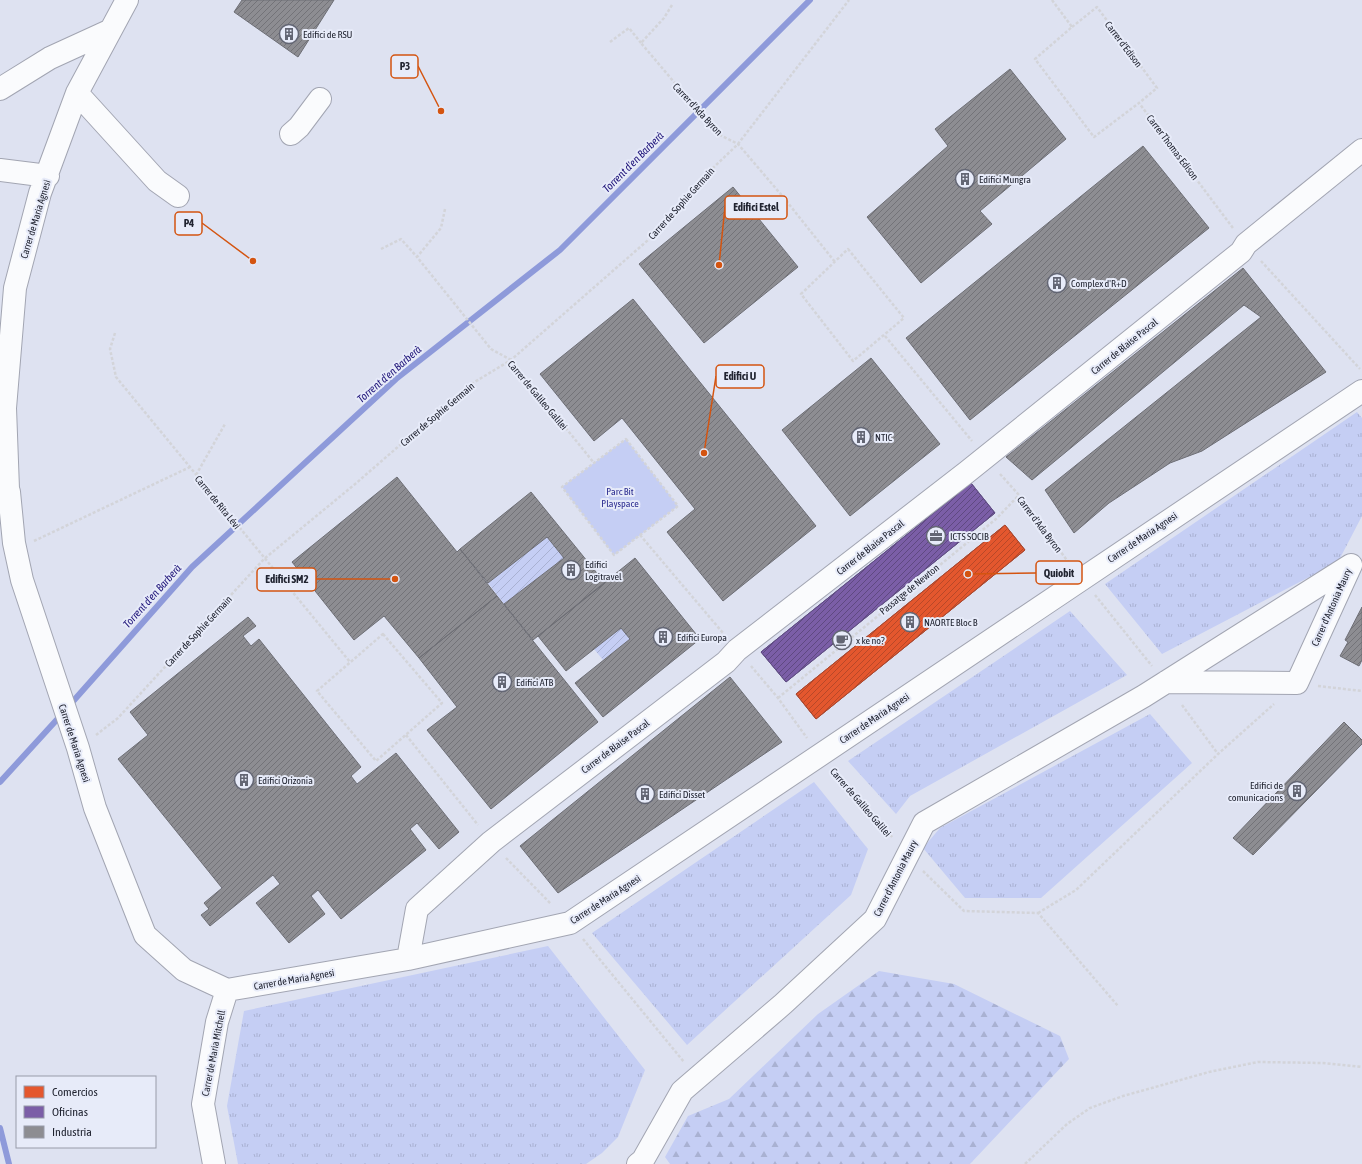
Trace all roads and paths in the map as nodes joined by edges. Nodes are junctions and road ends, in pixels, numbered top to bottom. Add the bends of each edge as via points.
1 (127, 0) edge
2 (849, 0) edge
3 (1052, 0) edge
4 (672, 5) dead end
5 (1072, 27) junction
6 (110, 31) junction
7 (610, 42) dead end
8 (641, 43) junction
9 (0, 89) edge
10 (77, 93) junction
11 (320, 99) dead end
12 (1139, 103) junction
13 (291, 134) dead end
14 (738, 144) junction
15 (1362, 150) edge
16 (0, 170) edge
17 (48, 176) junction
18 (178, 196) dead end
19 (445, 209) dead end
20 (1246, 244) junction
21 (381, 249) dead end
22 (417, 257) junction
23 (835, 262) junction
24 (115, 333) dead end
25 (884, 336) junction
26 (5, 352) edge
27 (511, 360) junction
28 (1362, 371) edge
29 (1362, 391) edge
30 (224, 424) dead end
31 (985, 457) junction
32 (594, 463) junction
33 (190, 467) junction
34 (196, 475) junction
35 (1019, 495) junction
36 (640, 535) junction
37 (14, 543) junction
38 (264, 559) junction
39 (1081, 578) junction
40 (737, 650) junction
41 (350, 662) junction
42 (1166, 682) junction
43 (1297, 684) junction
44 (1362, 691) edge
45 (778, 698) junction
46 (75, 740) junction
47 (1218, 754) junction
48 (821, 756) junction
49 (907, 855) junction
50 (1038, 913) junction
51 (408, 960) junction
52 (227, 990) junction
53 (1118, 1006) dead end
54 (1362, 1067) edge
55 (214, 1164) edge
56 (638, 1164) edge
57 (1025, 1164) edge

1 - 6 street, Carrer de Maria Agnesi
2 - 14 path, Carrer de Sophie Germain
3 - 5 path
4 - 8 path via 664,18
5 - 12 path, Carrer d'Edison via 1097,7 1157,88
5 - 12 path via 1035,58 1094,137
6 - 9 street via 50,58
6 - 10 street, Carrer de Maria Agnesi
7 - 8 path, Carrer d'Ada Byron via 629,28
8 - 14 path, Carrer d'Ada Byron via 718,134
10 - 17 street, Carrer de Maria Agnesi
10 - 18 street via 157,182
11 - 13 street
12 - 20 path, Carrer Thomas Edison
14 - 23 path, Carrer d'Ada Byron
14 - 27 path, Carrer de Sophie Germain via 713,168 655,234
15 - 20 street, Carrer de Blaise Pascal
16 - 17 street
17 - 26 street, Carrer de Maria Agnesi via 40,193 15,288
19 - 22 path via 441,228
20 - 28 path, Carrer Thomas Edison
20 - 31 street, Carrer de Blaise Pascal via 1241,252
21 - 22 path, Carrer de Galileo Galilei via 401,240
22 - 27 path, Carrer de Galileo Galilei via 492,349
23 - 25 path via 848,249 904,318
23 - 25 path via 801,294 853,361
24 - 33 path, Carrer de Rita Lévi via 110,349 116,377
25 - 31 path, Carrer d'Ada Byron
26 - 37 street, Carrer de Maria Agnesi via 8,489
27 - 32 path, Carrer de Galileo Galilei
27 - 38 path, Carrer de Sophie Germain via 468,386
29 - 39 street, Carrer de Maria Agnesi
30 - 34 path
31 - 35 path, Carrer d'Ada Byron
31 - 40 street, Carrer de Blaise Pascal
32 - 36 path via 562,487 614,555
32 - 36 path via 626,439 678,506
33 - 34 path, Carrer de Rita Lévi
33 - 37 path via 38,541
34 - 38 path, Carrer de Rita Lévi
35 - 39 path, Carrer d'Ada Byron
35 - 45 path, Passatge de Newton via 996,518
36 - 40 path, Carrer de Galileo Galilei
37 - 46 street, Carrer de Maria Agnesi via 22,580
38 - 41 path, Carrer de Rita Lévi
38 - 46 path, Carrer de Sophie Germain via 118,718
39 - 42 path, Carrer d'Ada Byron
39 - 48 street, Carrer de Maria Agnesi via 836,743
40 - 45 path, Carrer de Galileo Galilei
40 - 51 street, Carrer de Blaise Pascal via 726,662 491,842 417,909
41 - 41 path via 317,692 376,761 442,703 383,634
42 - 43 street
42 - 43 street, Carrer d'Antonia Maury via 1350,565
42 - 47 path, Carrer d'Ada Byron
42 - 49 street, Carrer d'Antonia Maury via 924,823
43 - 44 path
43 - 47 path
45 - 48 path, Carrer de Galileo Galilei
46 - 52 street, Carrer de Maria Agnesi via 95,808 145,935 184,970
47 - 50 path via 1076,890
48 - 49 path, Carrer de Galileo Galilei
48 - 51 street, Carrer de Maria Agnesi via 570,923
49 - 50 path, Carrer de Galileo Galilei via 964,911
49 - 56 street, Carrer d'Antonia Maury via 874,919 783,1004 682,1091 643,1160
50 - 53 path
51 - 52 street, Carrer de Maria Agnesi
52 - 55 street, Carrer de Maria Mitchell via 217,1022 203,1104
54 - 57 path via 1323,1063 1258,1062 1209,1072 1122,1096 1090,1108 1068,1124

